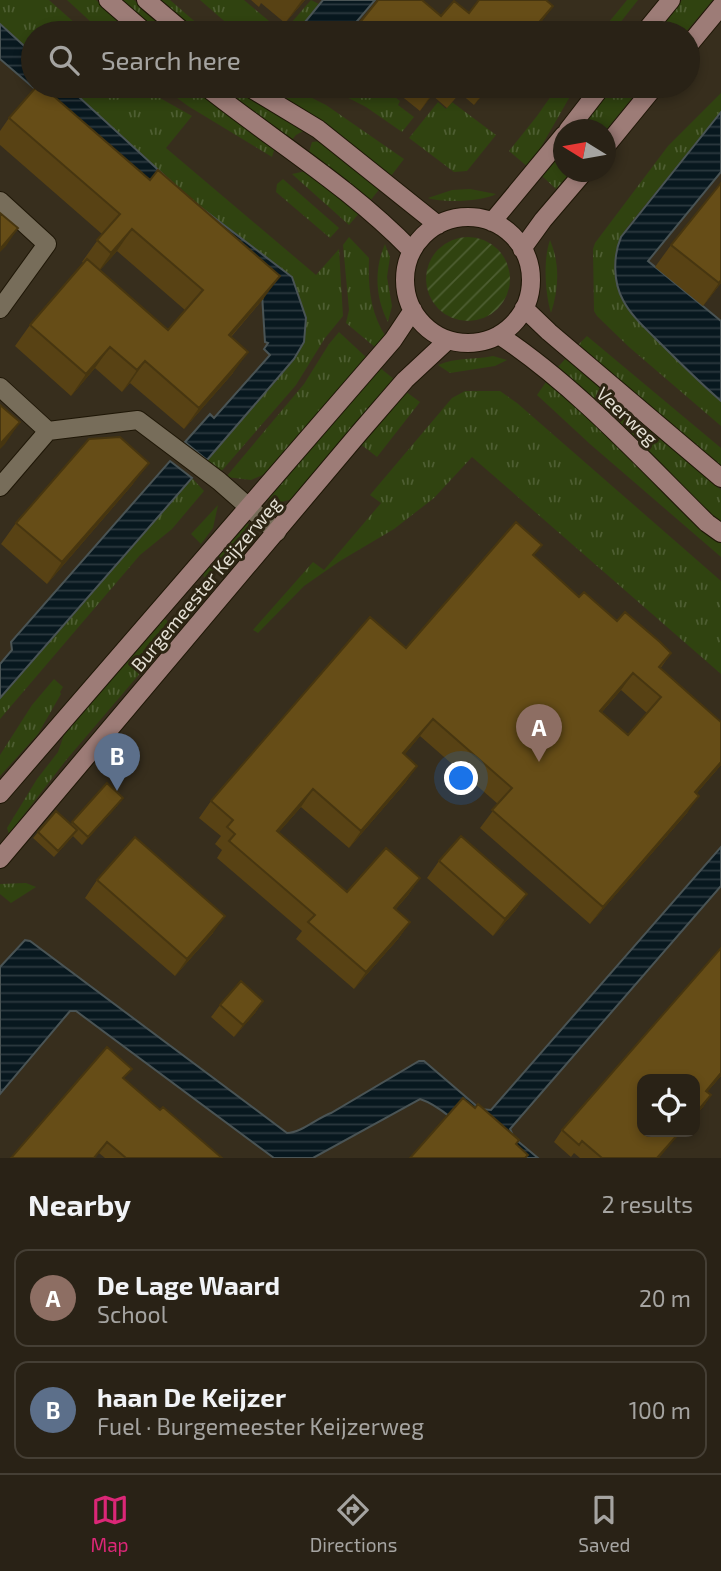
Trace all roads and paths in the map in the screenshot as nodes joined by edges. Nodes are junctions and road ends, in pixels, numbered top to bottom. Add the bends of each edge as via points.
1 (108, 0) edge
2 (146, 0) edge
3 (671, 0) edge
4 (721, 6) edge
5 (132, 21) edge
6 (171, 21) edge
7 (654, 21) edge
8 (700, 31) edge
9 (220, 98) edge
10 (266, 98) edge
11 (593, 98) edge
12 (645, 98) edge
13 (576, 119) edge
14 (616, 134) edge
15 (553, 148) edge
16 (575, 182) edge
17 (0, 201) edge
18 (492, 222) junction
19 (438, 225) junction
20 (522, 249) junction
21 (412, 251) junction
22 (524, 308) junction
23 (0, 309) edge
24 (413, 310) junction
25 (499, 335) junction
26 (449, 340) junction
27 (0, 387) edge
28 (48, 431) junction
29 (721, 478) edge
30 (0, 486) edge
31 (247, 507) junction
32 (276, 532) junction
33 (721, 533) edge
34 (0, 794) edge
35 (0, 859) edge

1 - 5 main road
2 - 6 main road
3 - 7 main road
4 - 8 main road
9 - 21 main road via 334,180
10 - 19 main road via 318,130
11 - 13 main road
12 - 14 main road
15 - 18 main road
16 - 20 main road
17 - 23 street via 47,244
18 - 19 main road via 465,217
18 - 20 main road
19 - 21 main road
20 - 22 main road via 530,278
21 - 24 main road via 405,281
22 - 25 main road
22 - 29 main road, Veerweg
24 - 26 main road via 428,328
24 - 31 main road, Burgemeester Keijzerweg via 393,340
25 - 26 main road via 474,343
25 - 33 main road, Veerweg via 602,419
26 - 32 main road, Burgemeester Keijzerweg via 405,380
27 - 28 street
28 - 30 street
28 - 31 street via 138,420
31 - 32 street
31 - 34 main road, Burgemeester Keijzerweg
32 - 35 main road, Burgemeester Keijzerweg

